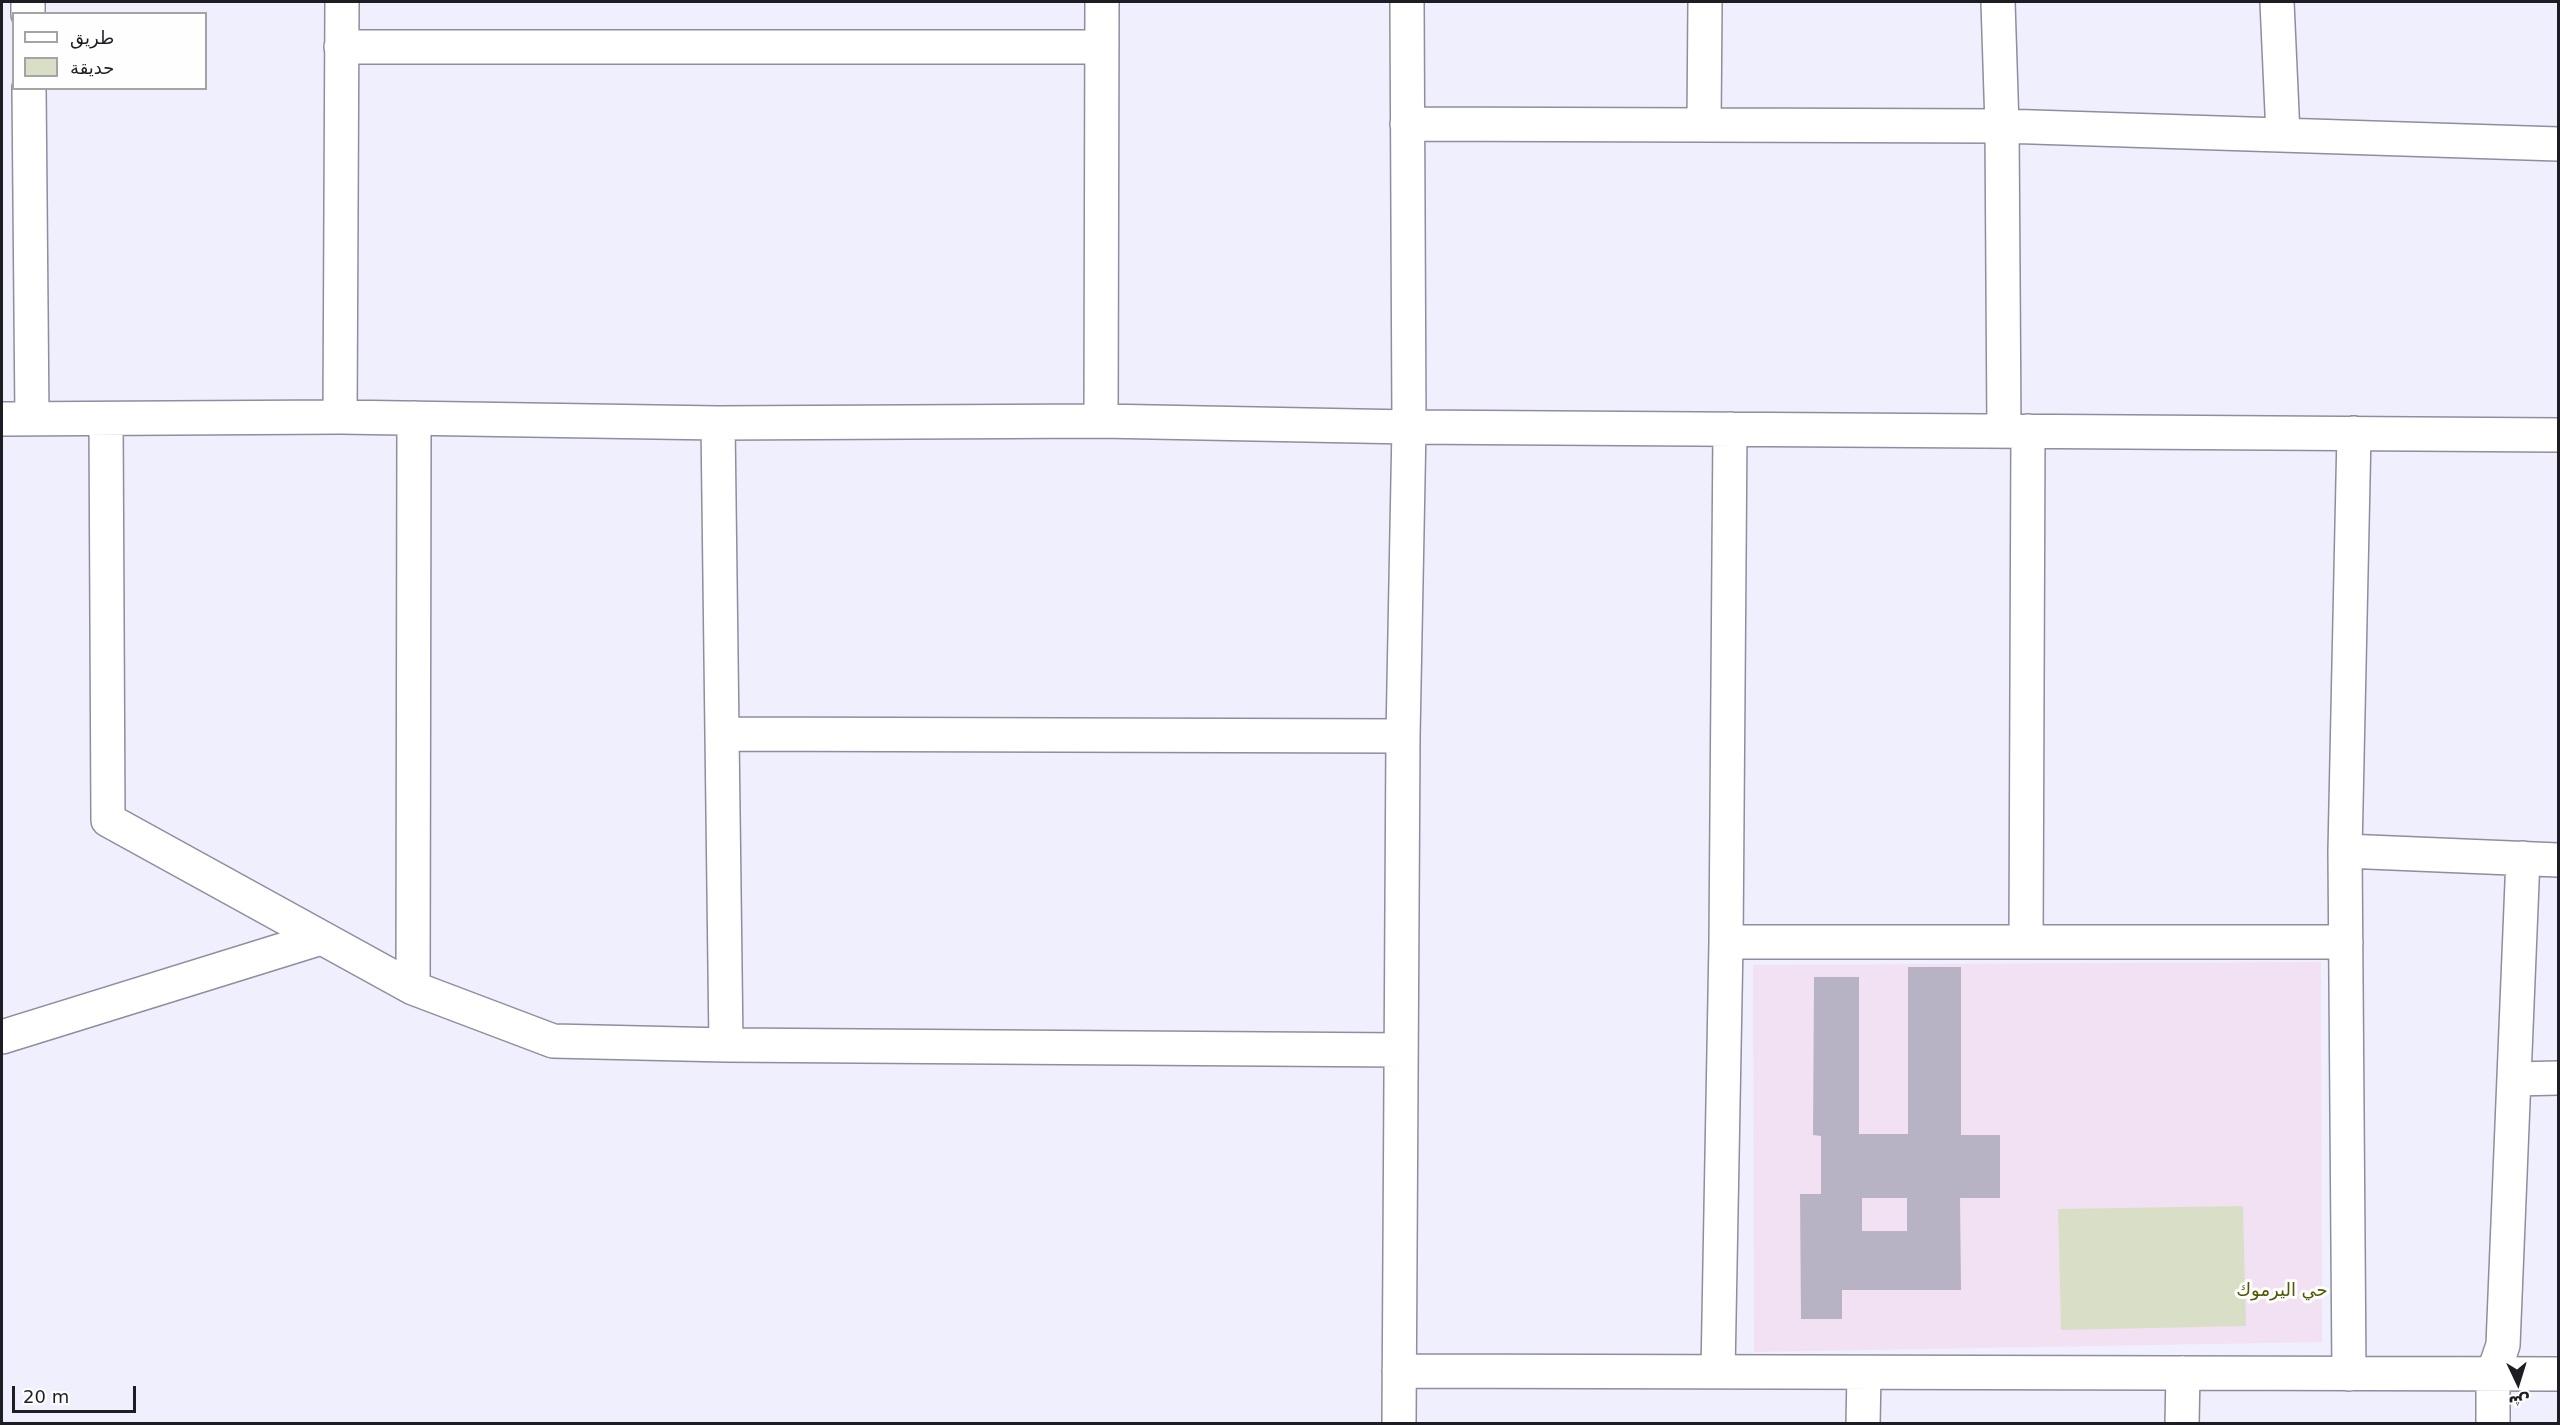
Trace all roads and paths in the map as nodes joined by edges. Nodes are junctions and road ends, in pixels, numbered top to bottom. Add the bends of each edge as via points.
1 (342, 2) edge
2 (1102, 2) edge
3 (1407, 2) edge
4 (1705, 2) edge
5 (1998, 2) edge
6 (2277, 2) edge
7 (341, 47) junction
8 (1102, 47) junction
9 (29, 90) edge
10 (1407, 124) junction
11 (1704, 125) junction
12 (2002, 126) junction
13 (2283, 135) junction
14 (2559, 144) edge
15 (340, 417) junction
16 (414, 418) junction
17 (17, 419) edge
18 (106, 419) junction
19 (1101, 421) junction
20 (718, 423) junction
21 (1409, 428) junction
22 (1730, 429) junction
23 (2016, 431) junction
24 (2354, 433) junction
25 (2559, 435) edge
26 (722, 734) junction
27 (1404, 736) junction
28 (2344, 851) junction
29 (2523, 858) junction
30 (2559, 860) edge
31 (321, 938) junction
32 (1726, 942) junction
33 (2026, 942) junction
34 (2346, 942) junction
35 (413, 988) junction
36 (2, 1037) edge
37 (726, 1046) junction
38 (1401, 1050) junction
39 (2559, 1078) edge
40 (2515, 1079) junction
41 (1399, 1371) junction
42 (1718, 1372) junction
43 (2183, 1373) junction
44 (1864, 1374) junction
45 (2349, 1374) junction
46 (2493, 1374) junction
47 (2559, 1374) edge
48 (1399, 1424) edge
49 (1863, 1424) edge
50 (2182, 1424) edge
51 (2493, 1424) edge

1 - 7 street
2 - 8 street
3 - 10 street
4 - 11 street
5 - 12 street
6 - 13 street
7 - 8 street
7 - 15 street
8 - 19 street
9 - 17 street
10 - 11 street
10 - 21 street
11 - 12 street
12 - 13 street
12 - 23 street
13 - 14 street
15 - 16 street
15 - 18 street
16 - 20 street
16 - 35 street
17 - 18 street
18 - 31 street via 108,820
19 - 20 street
19 - 21 street
20 - 26 street
21 - 22 street
21 - 27 street
22 - 23 street
22 - 32 street
23 - 24 street
23 - 33 street
24 - 25 street
24 - 28 street
26 - 27 street
26 - 37 street
27 - 38 street
28 - 29 street
28 - 34 street
29 - 30 street
29 - 40 street
31 - 35 street
31 - 36 street
32 - 33 street
32 - 42 street
33 - 34 street
34 - 45 street
35 - 37 street via 553,1041
37 - 38 street
38 - 41 street
39 - 40 street
40 - 46 street via 2503,1345
41 - 42 street
41 - 48 street
42 - 44 street
43 - 44 street
43 - 45 street
43 - 50 street
44 - 49 street
45 - 46 street
46 - 47 street
46 - 51 street

